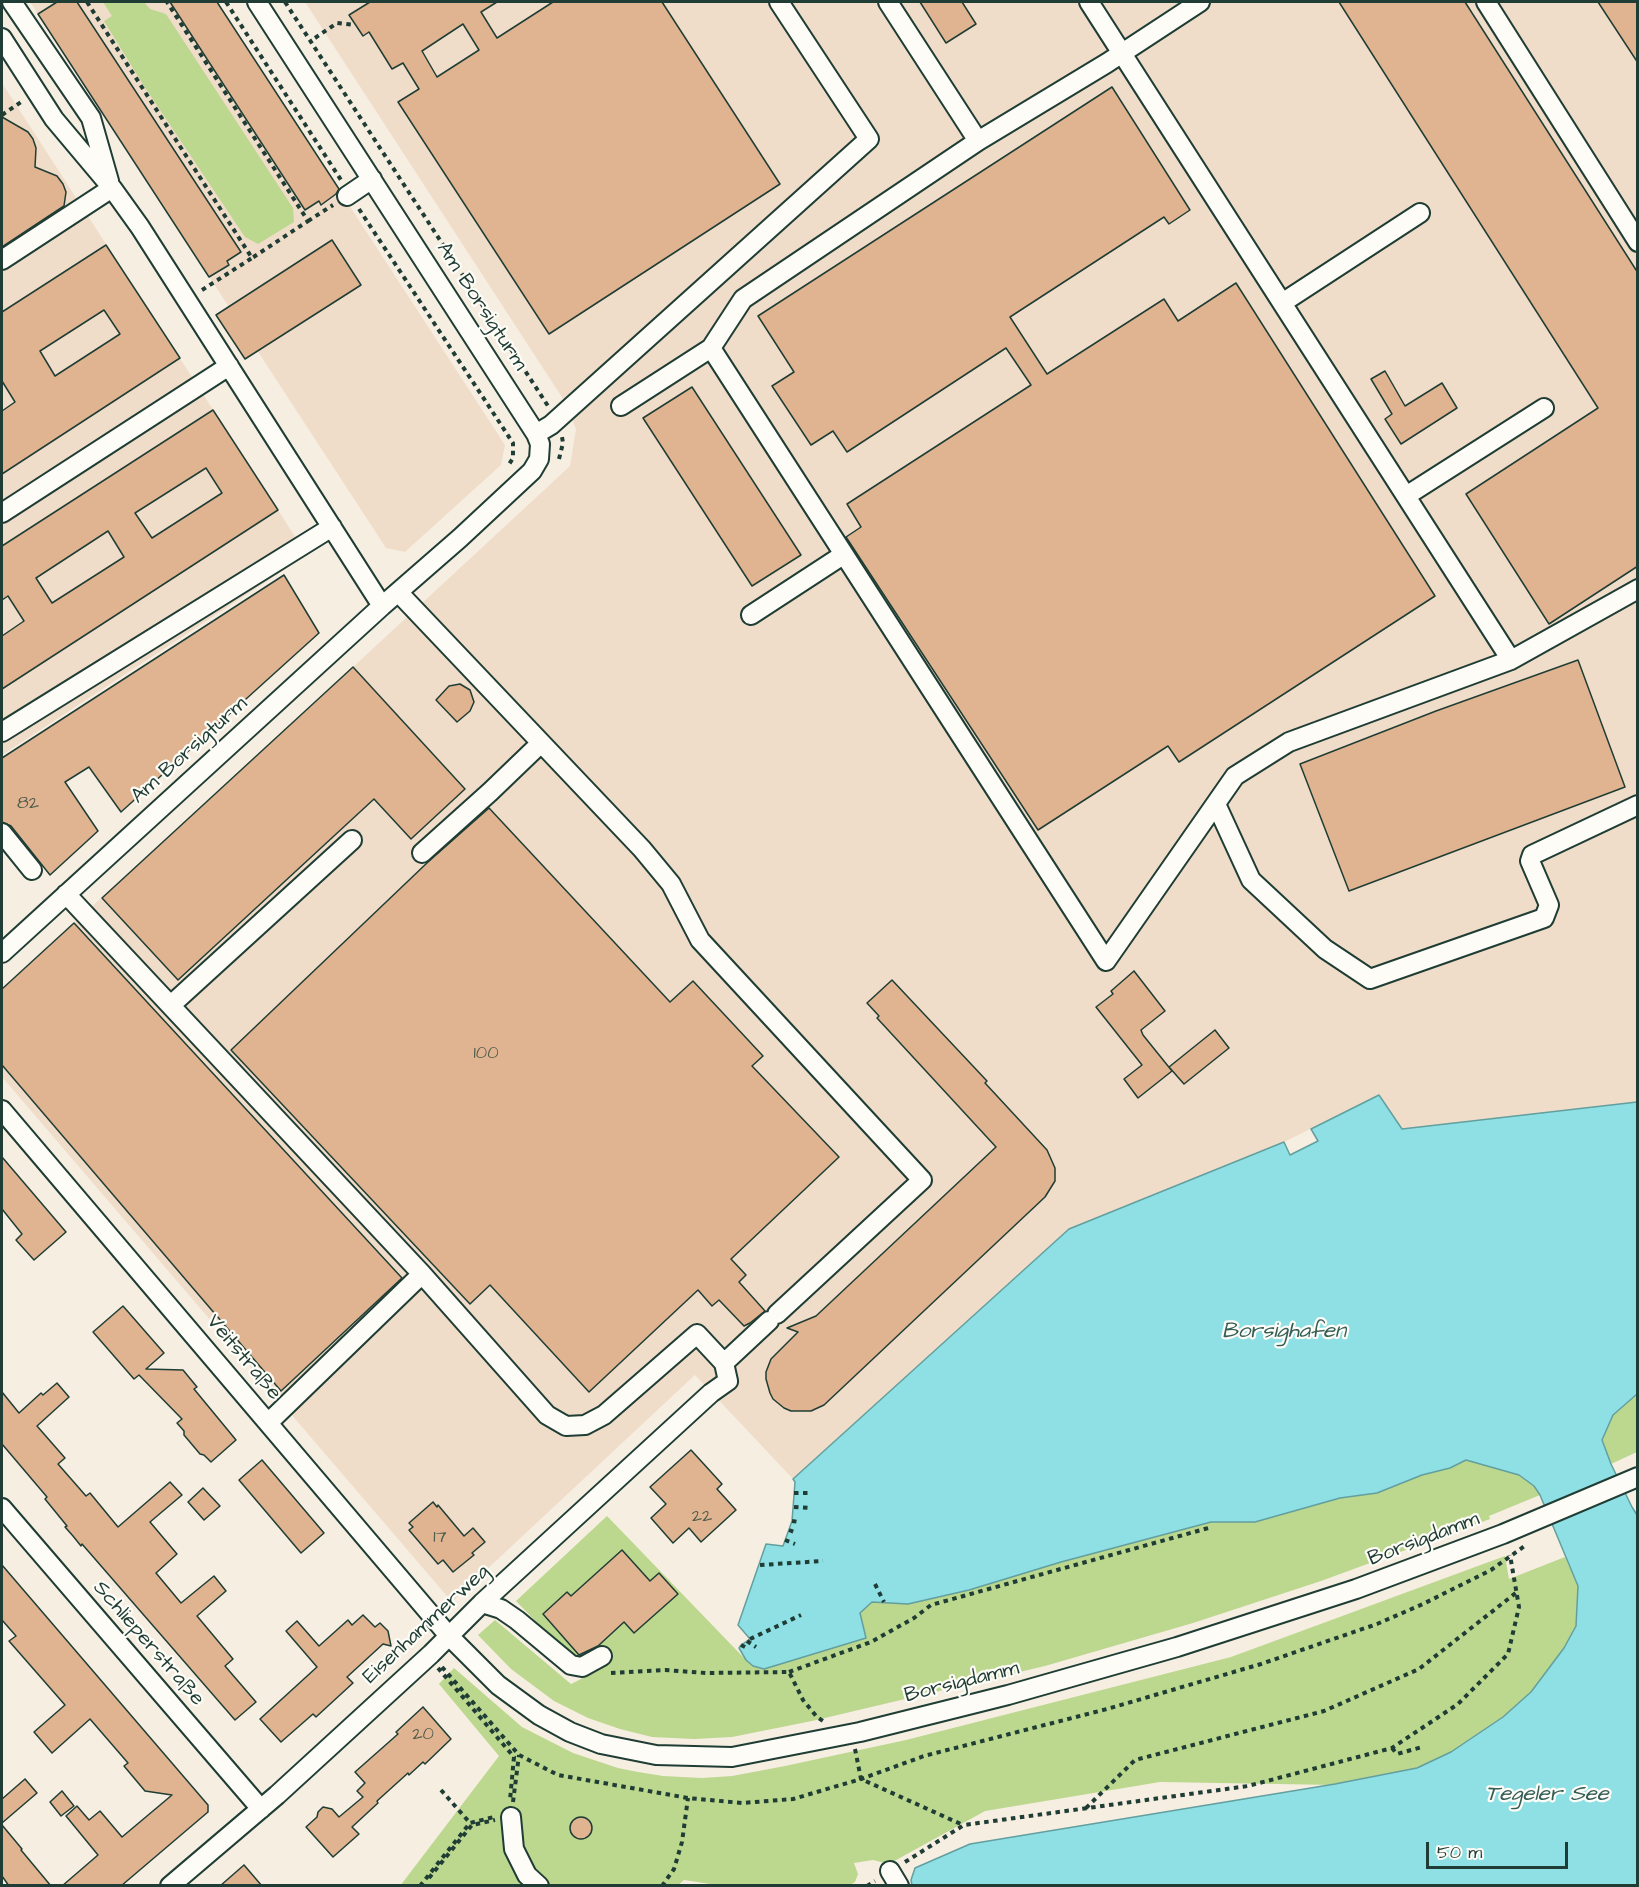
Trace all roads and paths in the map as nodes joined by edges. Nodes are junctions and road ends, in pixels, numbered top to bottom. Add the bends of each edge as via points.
1 (12, 2) edge
2 (87, 2) edge
3 (167, 2) edge
4 (226, 2) edge
5 (257, 2) edge
6 (779, 2) edge
7 (888, 2) edge
8 (1089, 2) edge
9 (1200, 2) edge
10 (1486, 2) edge
11 (355, 25) dead end
12 (2, 38) edge
13 (315, 38) dead end
14 (1123, 53) junction
15 (21, 102) dead end
16 (2, 115) edge
17 (978, 141) junction
18 (372, 180) junction
19 (112, 188) junction
20 (348, 195) junction
21 (1420, 213) dead end
22 (308, 221) junction
23 (1638, 243) edge
24 (252, 258) junction
25 (2, 260) edge
26 (199, 292) dead end
27 (1282, 303) junction
28 (711, 348) junction
29 (229, 366) junction
30 (621, 406) dead end
31 (1544, 408) dead end
32 (536, 434) junction
33 (505, 469) dead end
34 (1406, 496) junction
35 (2, 513) edge
36 (332, 527) junction
37 (843, 555) junction
38 (1638, 589) edge
39 (398, 592) junction
40 (382, 606) junction
41 (751, 615) dead end
42 (1511, 660) junction
43 (2, 732) edge
44 (541, 743) junction
45 (1215, 804) junction
46 (1638, 805) edge
47 (2, 833) edge
48 (352, 840) dead end
49 (422, 853) dead end
50 (32, 870) dead end
51 (66, 894) junction
52 (2, 953) edge
53 (171, 1005) junction
54 (2, 1110) edge
55 (422, 1275) junction
56 (724, 1363) junction
57 (268, 1423) junction
58 (1638, 1477) edge
59 (794, 1493) dead end
60 (812, 1493) dead end
61 (794, 1507) dead end
62 (2, 1508) edge
63 (811, 1508) dead end
64 (792, 1521) dead end
65 (800, 1522) dead end
66 (1212, 1527) dead end
67 (789, 1530) dead end
68 (797, 1533) dead end
69 (785, 1540) dead end
70 (795, 1544) dead end
71 (1529, 1544) dead end
72 (1511, 1556) junction
73 (823, 1561) dead end
74 (760, 1565) dead end
75 (875, 1584) dead end
76 (1518, 1591) junction
77 (884, 1602) dead end
78 (482, 1603) junction
79 (801, 1615) dead end
80 (449, 1636) junction
81 (741, 1645) dead end
82 (756, 1647) dead end
83 (749, 1649) dead end
84 (435, 1662) junction
85 (603, 1665) joint
86 (789, 1672) junction
87 (843, 1735) junction
88 (1422, 1747) dead end
89 (1392, 1748) junction
90 (519, 1755) junction
91 (861, 1779) junction
92 (441, 1790) dead end
93 (688, 1798) junction
94 (261, 1809) junction
95 (1085, 1809) junction
96 (506, 1811) junction
97 (470, 1823) junction
98 (964, 1825) junction
99 (894, 1878) edge
100 (170, 1886) edge
101 (422, 1886) edge
102 (539, 1886) edge
103 (662, 1886) edge

1 - 19 street via 91,118
2 - 24 path
3 - 22 path
4 - 20 path
5 - 18 street, Am Borsigturm via 347,125
6 - 32 street via 869,139 551,425
7 - 17 street
8 - 14 street
9 - 14 street
10 - 23 street
11 - 13 path via 338,23
12 - 19 street via 54,119
14 - 17 street
14 - 27 street
15 - 16 path
17 - 28 street via 743,299
18 - 20 street
18 - 32 street, Am Borsigturm
19 - 25 street
19 - 29 street
20 - 22 path
20 - 33 path via 513,443 513,458
21 - 27 street
22 - 24 path
24 - 26 path
27 - 34 street
28 - 30 street
28 - 37 street
29 - 35 street
29 - 36 street
31 - 34 street
32 - 39 street, Am Borsigturm via 540,454 532,471
34 - 42 street
36 - 40 street
36 - 43 street
37 - 41 street
37 - 45 street via 1106,961
38 - 42 street
39 - 40 street, Am Borsigturm
39 - 44 street
40 - 51 street, Am Borsigturm
42 - 45 street via 1289,742 1235,776
44 - 49 street
44 - 56 street via 642,849 670,884 700,940 922,1180
45 - 46 street via 1251,880 1325,950 1370,979 1544,918 1549,905 1530,861 1532,855
47 - 50 street
48 - 53 street
51 - 52 street, Am Borsigturm
51 - 53 street
53 - 55 street
54 - 57 street, Veitstraße
55 - 56 street via 547,1415 566,1426 585,1425 604,1415 697,1334
55 - 57 street
56 - 78 street, Eisenhammerweg via 728,1381
57 - 80 street, Veitstraße
58 - 87 street, Borsigdamm via 1503,1534 1356,1589 1177,1647 1008,1695
59 - 60 path
61 - 63 path
62 - 94 street, Schlieperstraße
64 - 65 path
66 - 86 path via 931,1605 871,1642
67 - 68 path
69 - 70 path
71 - 72 path
72 - 76 path
72 - 91 path via 1423,1605 1271,1661 924,1756
73 - 74 path
75 - 77 path
76 - 89 path via 1519,1607 1508,1654 1458,1704
76 - 95 path via 1419,1669 1324,1711 1135,1760
78 - 80 street, Eisenhammerweg
78 - 85 street via 517,1620 571,1665
79 - 82 path via 748,1640
80 - 84 street, Eisenhammerweg
80 - 87 street, Borsigdamm via 498,1685 539,1716 601,1744 656,1755 732,1757
81 - 83 path
84 - 90 path
84 - 94 street, Eisenhammerweg
84 - 96 path via 514,1757
85 - 86 path via 706,1673
86 - 87 path via 817,1717
87 - 91 path via 855,1749
88 - 89 path via 1397,1754
89 - 95 path via 1248,1786
90 - 93 path via 558,1775
90 - 96 path
91 - 93 path via 793,1799 742,1803
91 - 98 path
92 - 97 path
93 - 103 path via 682,1842 674,1869
94 - 100 street, Eisenhammerweg
95 - 98 path
96 - 97 path
96 - 102 street via 514,1849 527,1875
97 - 101 path
98 - 99 path

